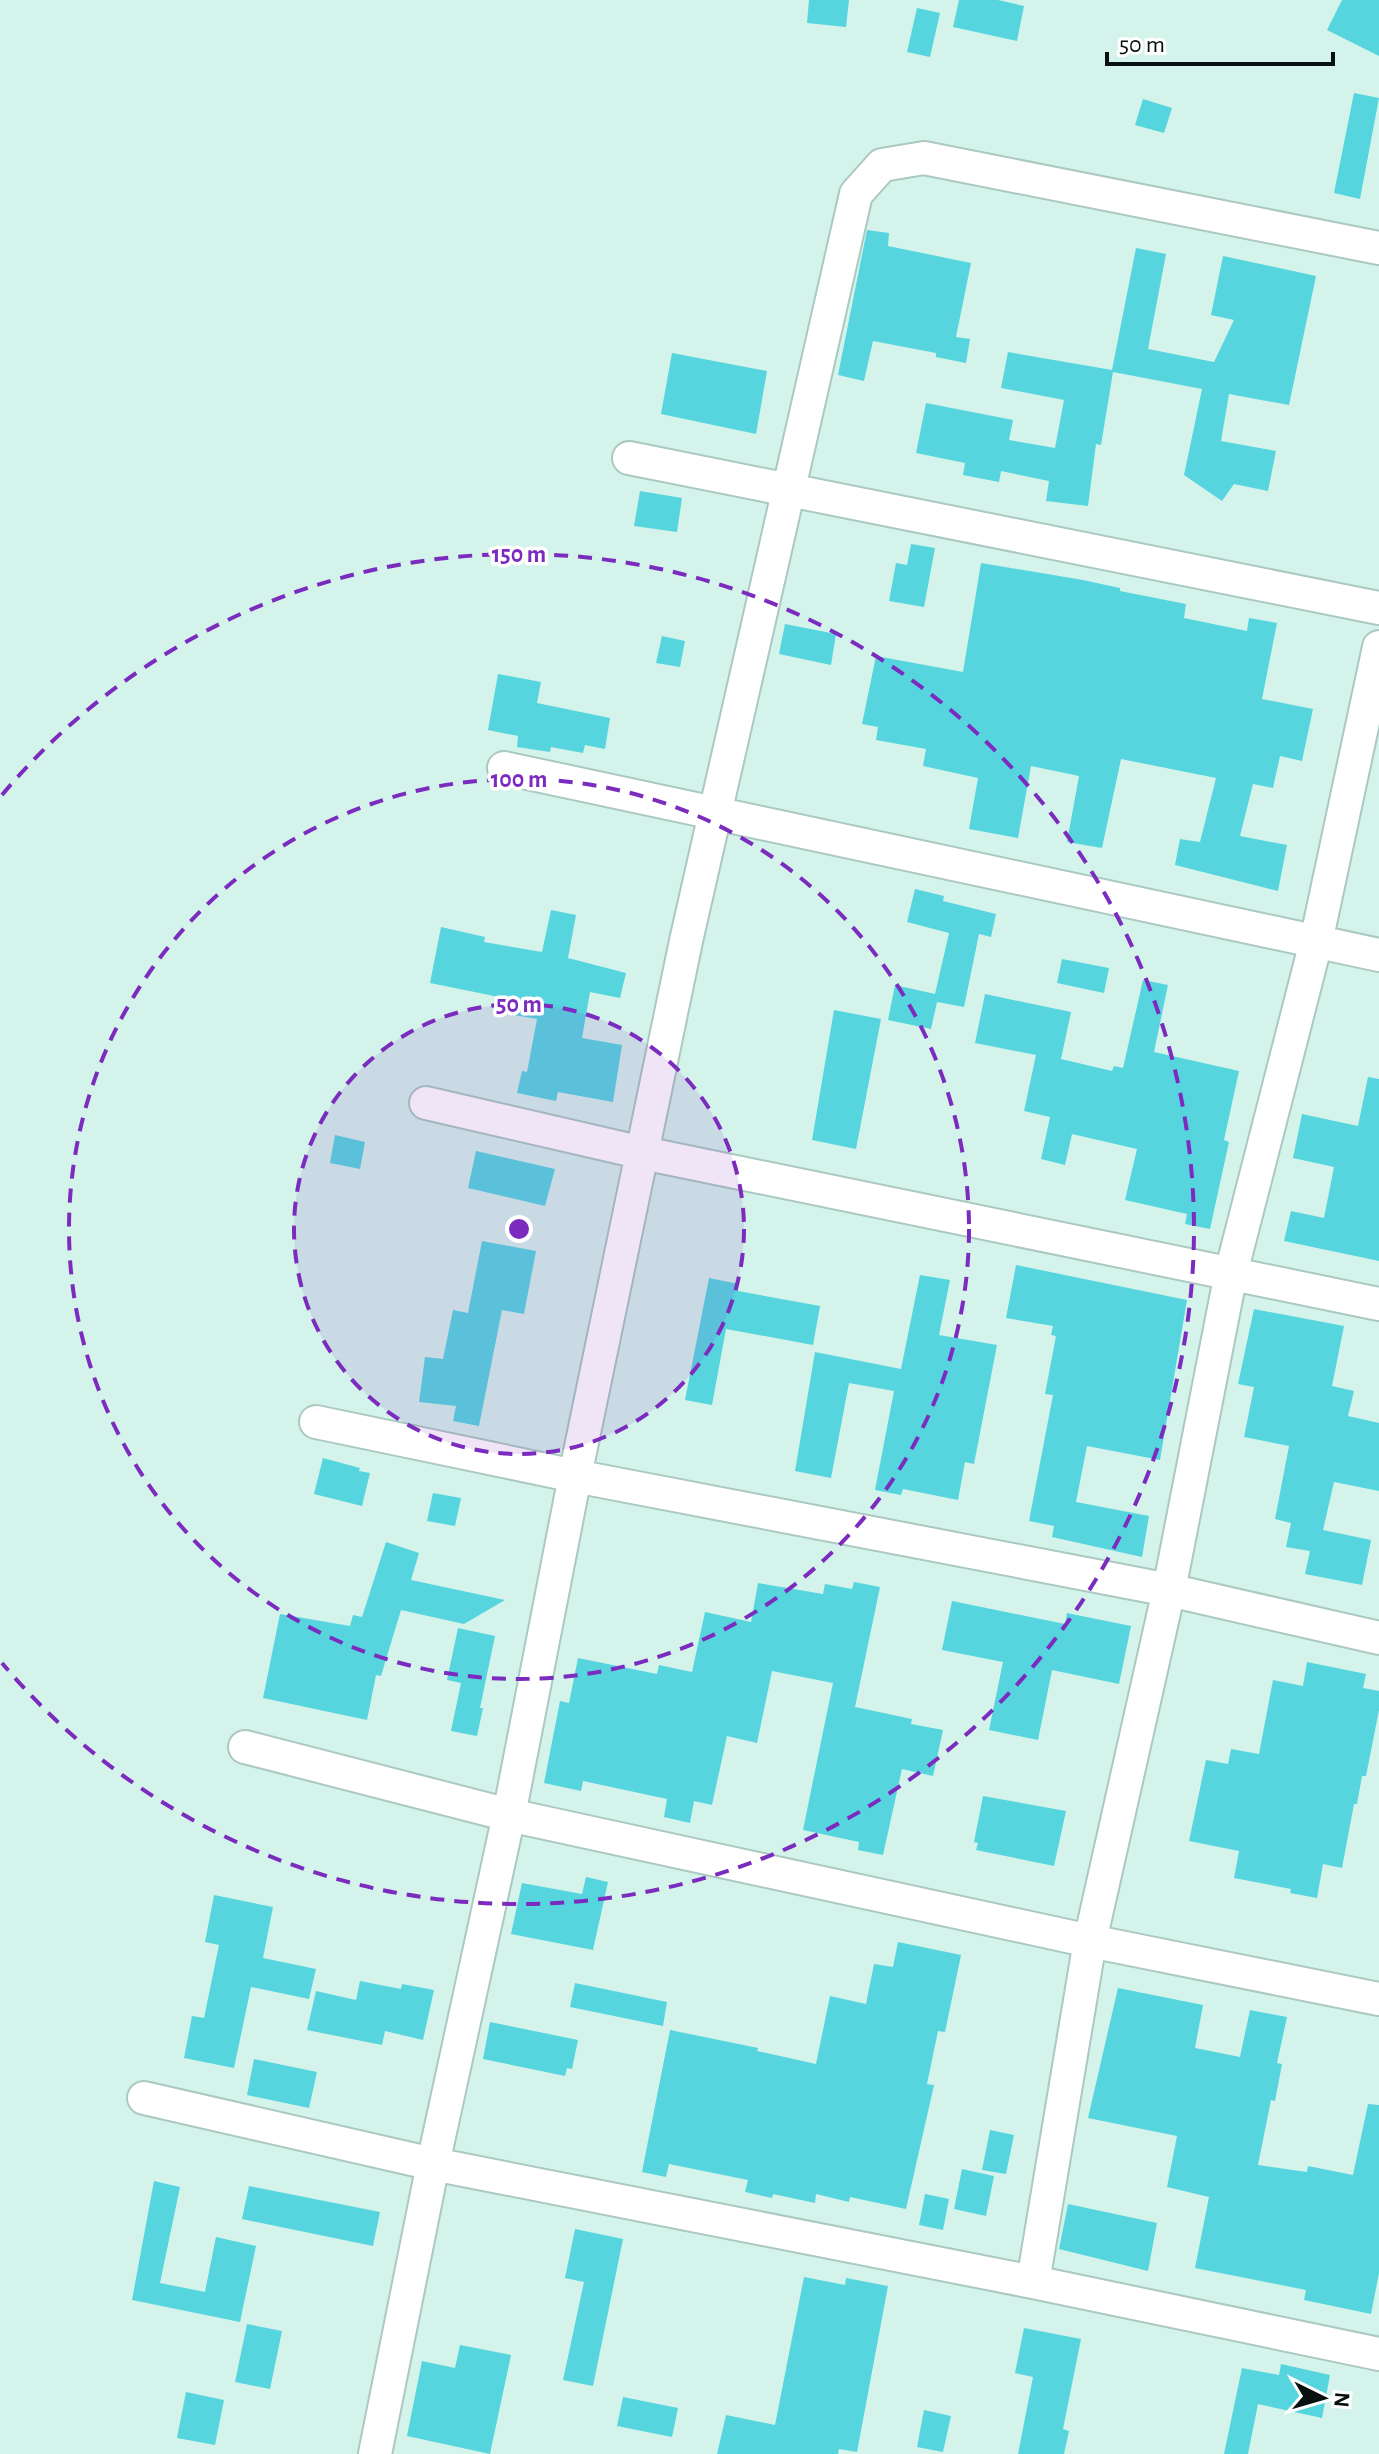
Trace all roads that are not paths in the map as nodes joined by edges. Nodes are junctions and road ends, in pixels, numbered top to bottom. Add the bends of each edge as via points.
1 (1379, 248) edge
2 (629, 458) dead end
3 (789, 490) junction
4 (1379, 608) edge
5 (1379, 647) edge
6 (504, 768) dead end
7 (716, 813) junction
8 (1316, 942) junction
9 (1379, 955) edge
10 (426, 1103) dead end
11 (643, 1153) junction
12 (1231, 1273) junction
13 (1379, 1304) edge
14 (316, 1422) dead end
15 (575, 1476) junction
16 (1169, 1590) junction
17 (1379, 1638) edge
18 (245, 1747) dead end
19 (509, 1815) junction
20 (1090, 1941) junction
21 (1379, 1999) edge
22 (144, 2098) dead end
23 (433, 2164) junction
24 (1033, 2282) junction
25 (1379, 2354) edge
26 (375, 2454) edge

1 - 3 street via 924,158 882,165 856,194
2 - 3 street
3 - 4 street
3 - 7 street
5 - 8 street
6 - 7 street
7 - 8 street
7 - 11 street
8 - 9 street
8 - 12 street
10 - 11 street
11 - 12 street
11 - 15 street
12 - 13 street
12 - 16 street
14 - 15 street
15 - 16 street
15 - 19 street
16 - 17 street
16 - 20 street
18 - 19 street
19 - 20 street
19 - 23 street
20 - 21 street
20 - 24 street
22 - 23 street
23 - 24 street
23 - 26 street
24 - 25 street

